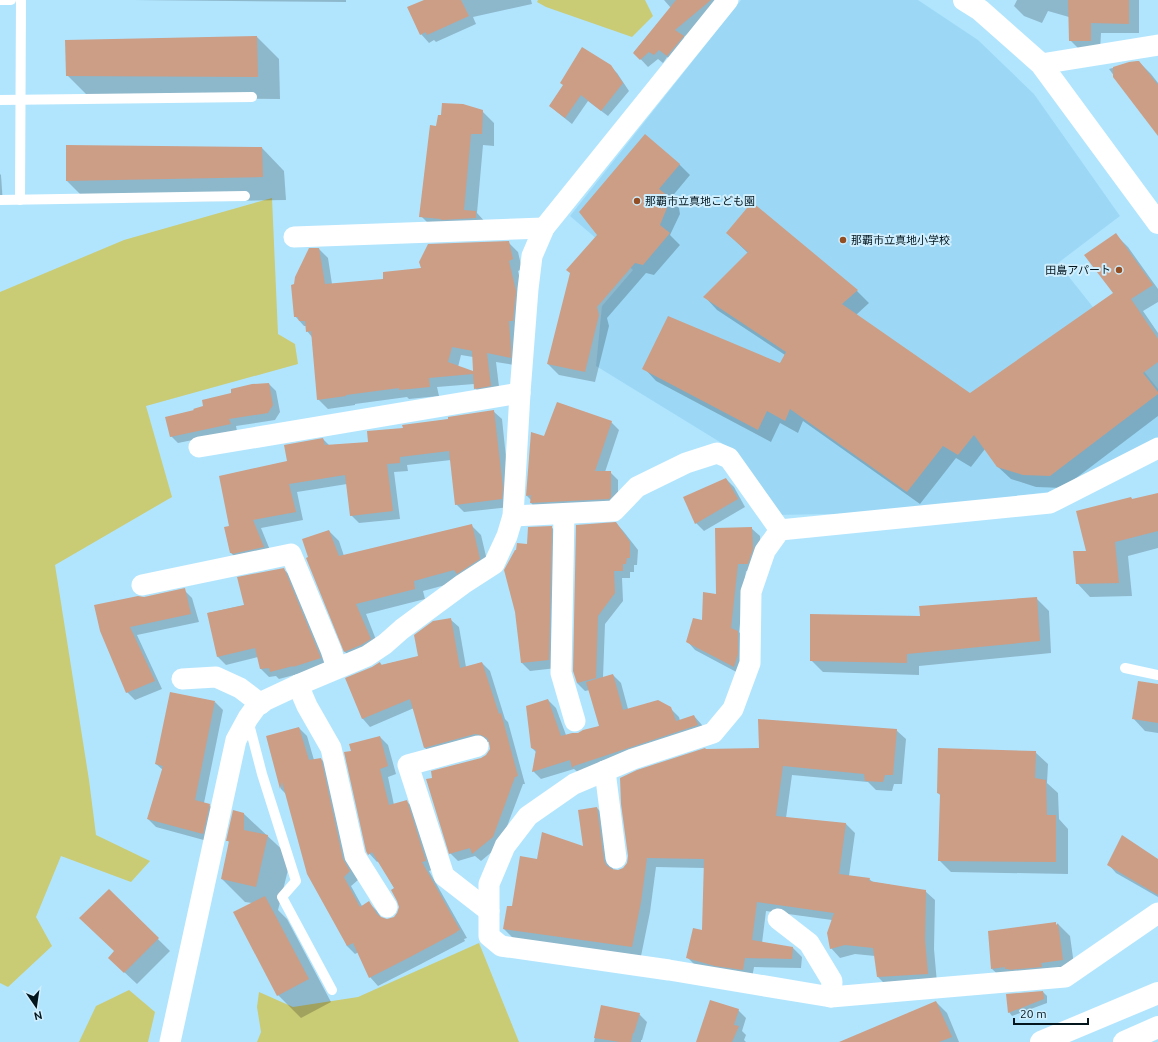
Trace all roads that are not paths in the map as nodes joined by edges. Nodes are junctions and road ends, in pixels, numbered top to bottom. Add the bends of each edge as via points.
1 (0, 0) edge
2 (12, 0) edge
3 (21, 0) edge
4 (728, 0) edge
5 (976, 3) edge
6 (1158, 45) edge
7 (1041, 64) junction
8 (252, 97) dead end
9 (0, 100) edge
10 (21, 100) junction
11 (245, 196) dead end
12 (0, 200) edge
13 (20, 200) junction
14 (1158, 223) edge
15 (544, 228) junction
16 (294, 237) dead end
17 (520, 393) junction
18 (199, 447) dead end
19 (1158, 448) edge
20 (564, 514) junction
21 (513, 516) junction
22 (780, 530) junction
23 (142, 585) dead end
24 (337, 668) junction
25 (1124, 668) dead end
26 (1158, 675) edge
27 (182, 679) dead end
28 (298, 685) junction
29 (254, 711) junction
30 (575, 721) dead end
31 (478, 746) dead end
32 (605, 771) junction
33 (616, 858) dead end
34 (387, 907) dead end
35 (489, 911) junction
36 (1158, 913) edge
37 (778, 919) dead end
38 (332, 990) dead end
39 (1158, 992) edge
40 (831, 997) junction
41 (1158, 1027) edge
42 (170, 1042) edge
43 (1041, 1042) edge
44 (1124, 1042) edge

1 - 2 lane
3 - 10 lane
4 - 15 street
5 - 7 street
6 - 7 street
7 - 14 street
8 - 10 lane
9 - 10 lane
10 - 13 lane
11 - 13 lane
12 - 13 lane
15 - 16 street
15 - 17 street via 532,256
17 - 18 street
17 - 21 street
19 - 22 street via 1050,503
20 - 21 street
20 - 22 street via 614,512 637,487 686,463 717,453 729,458
20 - 30 street via 561,673
21 - 24 street via 494,564 367,656
22 - 32 street via 765,551 751,592 750,663 733,709 713,733 633,759
23 - 24 street via 291,554
24 - 28 street
25 - 26 lane
27 - 29 street via 216,677 240,688
28 - 29 street via 277,695
28 - 34 street via 331,748 355,856
29 - 38 lane via 262,774 296,881 282,897
29 - 42 street via 236,740
31 - 35 street via 408,765 444,876
32 - 33 street
32 - 35 street via 574,784 528,816 505,846 489,884
35 - 40 street via 489,936 501,946
36 - 40 street via 1065,977
37 - 40 street via 809,943 832,981
39 - 43 street
41 - 44 street

